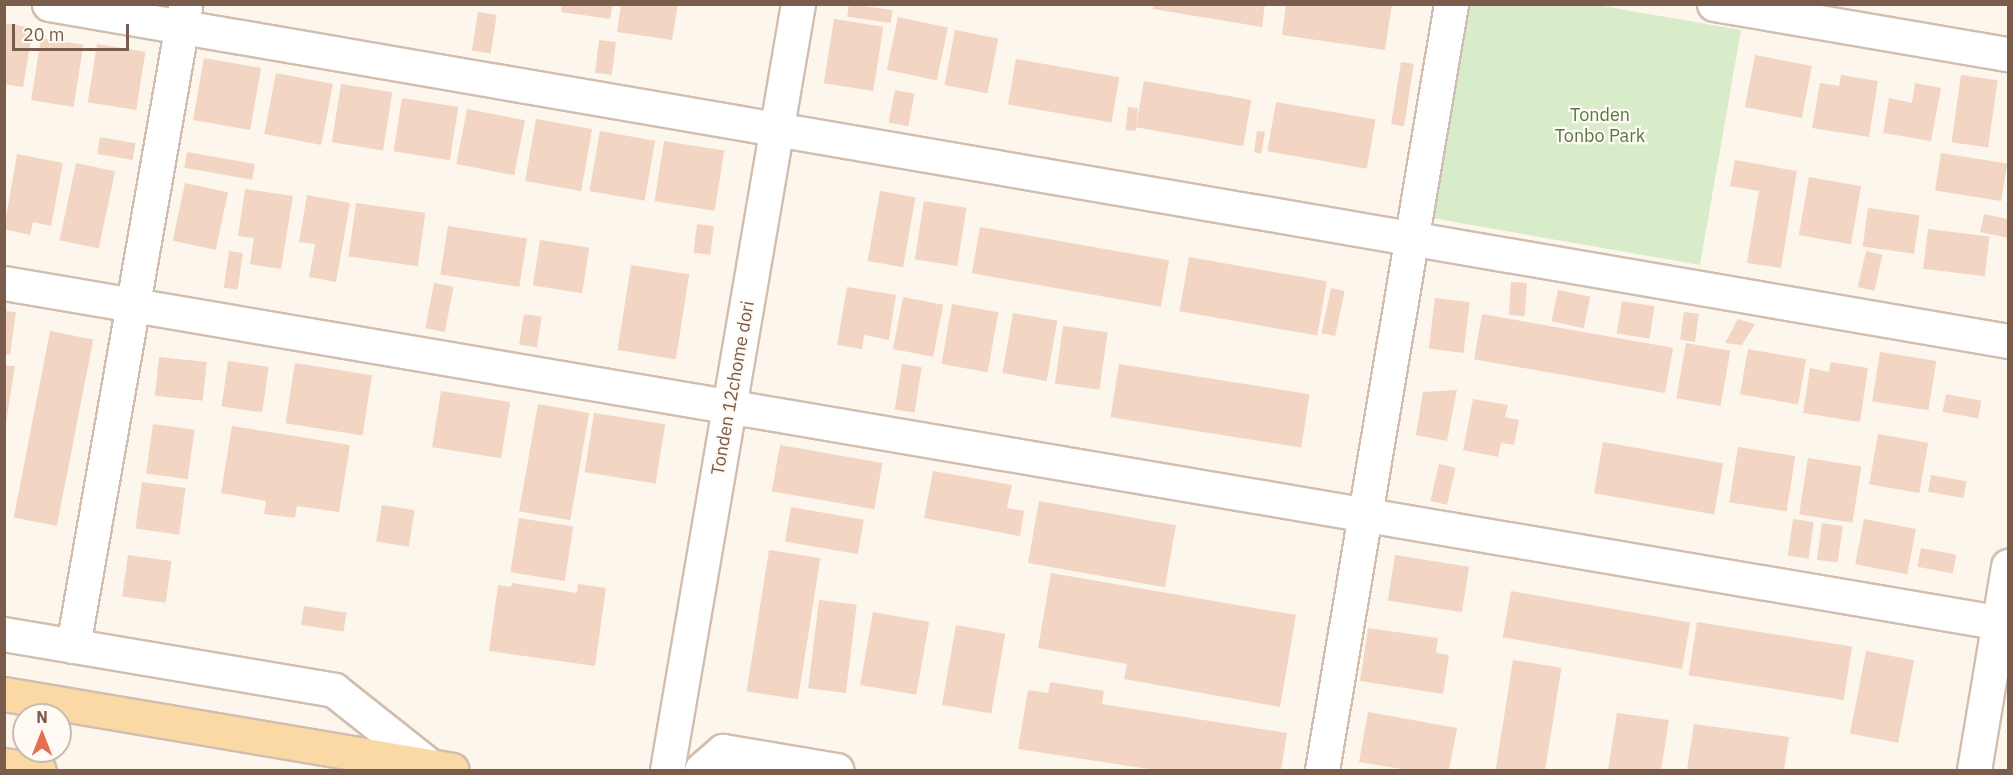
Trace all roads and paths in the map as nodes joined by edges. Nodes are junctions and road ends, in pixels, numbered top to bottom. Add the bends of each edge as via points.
1 (49, 4) edge
2 (798, 4) edge
3 (1451, 4) edge
4 (1714, 4) edge
5 (183, 16) edge
6 (2008, 54) edge
7 (777, 130) junction
8 (1411, 238) junction
9 (4, 283) edge
10 (133, 305) junction
11 (2008, 341) edge
12 (730, 407) junction
13 (1366, 515) junction
14 (2008, 566) edge
15 (2004, 623) edge
16 (4, 634) edge
17 (74, 646) junction
18 (4, 694) edge
19 (4, 765) edge
20 (441, 769) edge
21 (39, 771) edge
22 (667, 771) edge
23 (701, 771) edge
24 (836, 771) edge
25 (1322, 771) edge
26 (1974, 771) edge

1 - 5 street
2 - 7 street, Tonden 12chome dori
3 - 8 street
4 - 6 street
5 - 7 street
5 - 10 street
7 - 8 street
7 - 12 street, Tonden 12chome dori
8 - 11 street
8 - 13 street
9 - 10 street
10 - 12 street
10 - 17 street
12 - 13 street
12 - 22 street, Tonden 12chome dori
13 - 15 street
13 - 25 street
14 - 15 street
15 - 26 street
16 - 17 street
17 - 20 street via 334,690
18 - 20 main road
19 - 21 main road
23 - 24 street via 723,751

